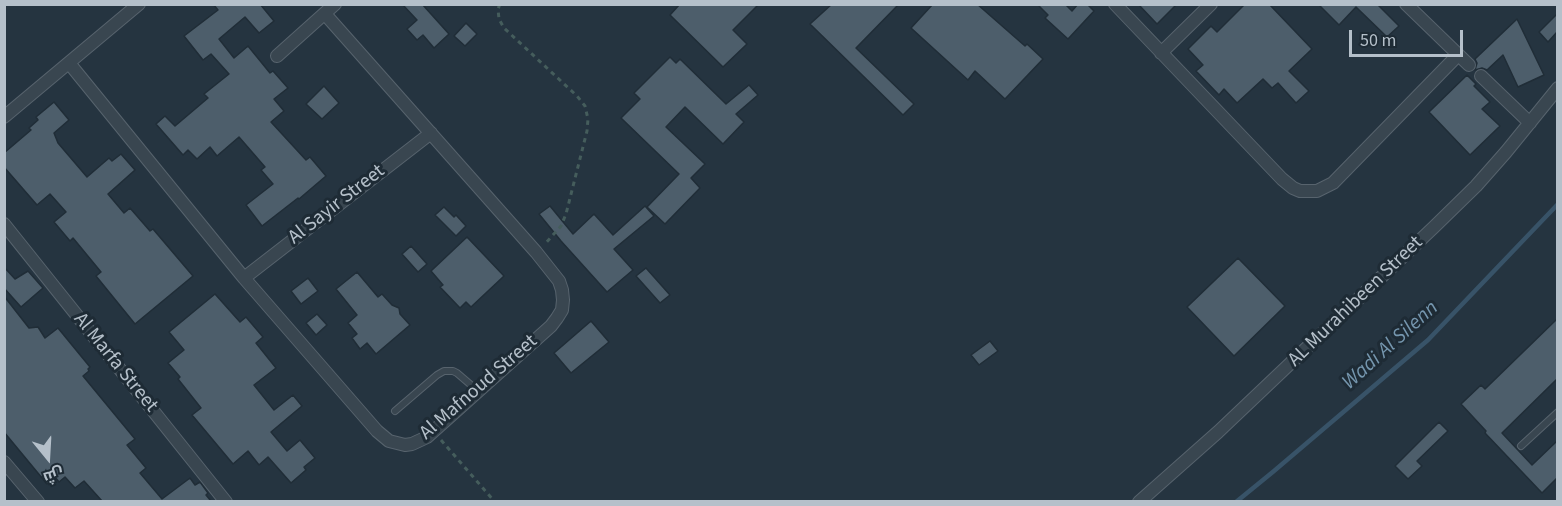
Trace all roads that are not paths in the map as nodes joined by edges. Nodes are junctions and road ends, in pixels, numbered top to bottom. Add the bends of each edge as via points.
1 (139, 4) edge
2 (336, 4) edge
3 (1115, 4) edge
4 (1211, 4) edge
5 (1406, 4) edge
6 (325, 14) junction
7 (1161, 52) junction
8 (1458, 55) junction
9 (277, 56) dead end
10 (69, 63) junction
11 (1469, 65) dead end
12 (1481, 76) dead end
13 (1557, 88) edge
14 (4, 117) edge
15 (1530, 123) junction
16 (431, 133) junction
17 (4, 224) edge
18 (244, 278) junction
19 (478, 392) junction
20 (395, 411) dead end
21 (1557, 412) edge
22 (1521, 446) dead end
23 (4, 462) edge
24 (38, 501) edge
25 (226, 501) edge
26 (1139, 501) edge

1 - 10 street
2 - 6 street
3 - 7 street
4 - 7 street
5 - 8 street
6 - 9 street
6 - 16 street, Al Mafnoud Street
7 - 8 street via 1282,180 1309,192 1333,183
8 - 11 street
10 - 14 street
10 - 18 street, Al Mafnoud Street
12 - 15 street
13 - 15 street, AL Murahibeen Street
15 - 26 street, AL Murahibeen Street via 1476,186 1434,227 1218,432
16 - 18 street, Al Sayir Street
16 - 19 street, Al Mafnoud Street via 536,252 562,290 562,310 551,326
17 - 25 street, Al Marfa Street
18 - 19 street, Al Mafnoud Street via 389,441 405,445 420,441
19 - 20 lane via 457,373 444,371
21 - 22 lane
23 - 24 street

